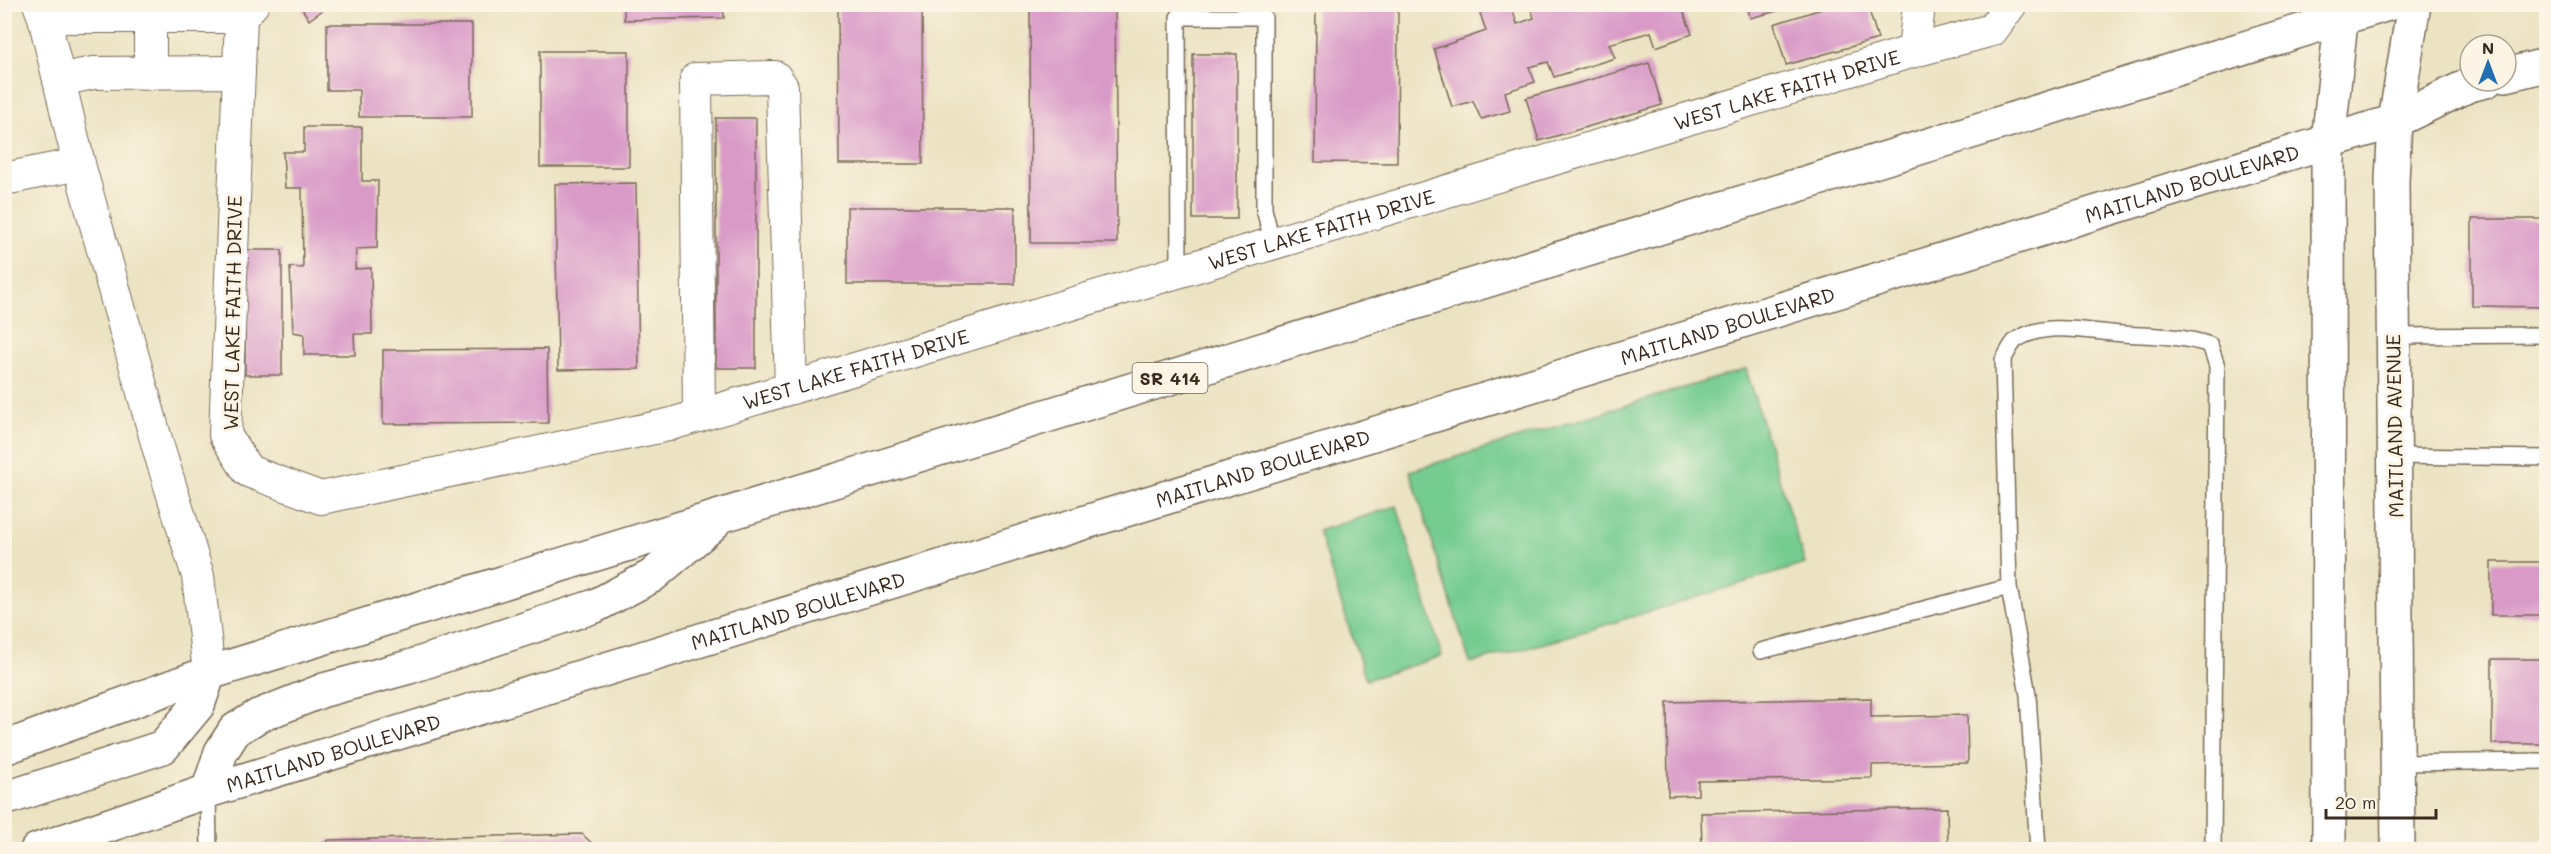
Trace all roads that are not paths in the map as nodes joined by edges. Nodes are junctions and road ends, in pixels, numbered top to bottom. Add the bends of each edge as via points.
1 (1919, 4) edge
2 (2011, 4) edge
3 (2388, 4) edge
4 (2414, 4) edge
5 (41, 11) edge
6 (247, 11) edge
7 (2342, 12) edge
8 (150, 17) junction
9 (1914, 51) junction
10 (2547, 65) edge
11 (239, 72) junction
12 (2518, 72) edge
13 (150, 73) junction
14 (59, 80) junction
15 (2458, 90) edge
16 (2395, 121) junction
17 (2328, 142) junction
18 (79, 164) junction
19 (4, 179) edge
20 (1273, 244) junction
21 (1179, 272) junction
22 (2547, 335) edge
23 (2393, 336) junction
24 (791, 388) junction
25 (699, 416) junction
26 (2394, 456) junction
27 (2547, 458) edge
28 (723, 516) junction
29 (2009, 587) junction
30 (1761, 651) dead end
31 (209, 673) junction
32 (4, 748) edge
33 (2547, 761) edge
34 (2397, 763) junction
35 (208, 791) junction
36 (4, 799) edge
37 (37, 849) edge
38 (209, 849) edge
39 (2038, 849) edge
40 (2214, 849) edge
41 (2329, 849) edge
42 (2398, 849) edge

1 - 9 street, WEST LAKE FAITH DRIVE
2 - 9 street, WEST LAKE FAITH DRIVE via 1992,30
3 - 7 main road, SR 414
4 - 16 main road, MAITLAND AVENUE
5 - 8 street
5 - 14 street
6 - 8 street
6 - 11 street, WEST LAKE FAITH DRIVE
7 - 17 main road
7 - 28 main road, SR 414
8 - 13 street
9 - 20 street, WEST LAKE FAITH DRIVE
10 - 12 main road
11 - 13 street
11 - 25 street, WEST LAKE FAITH DRIVE via 225,435 248,471 321,498
13 - 14 street via 93,73
14 - 18 street
15 - 16 main road, MAITLAND BOULEVARD
16 - 17 main road, MAITLAND BOULEVARD
16 - 23 main road, MAITLAND AVENUE
17 - 35 main road, MAITLAND BOULEVARD
17 - 41 main road
18 - 19 street
18 - 31 street via 198,576
20 - 21 street, WEST LAKE FAITH DRIVE
20 - 21 lane via 1264,209 1264,17 1178,17
21 - 24 street, WEST LAKE FAITH DRIVE
22 - 23 lane
23 - 26 main road, MAITLAND AVENUE
24 - 25 street, WEST LAKE FAITH DRIVE
24 - 25 street via 782,87 775,77 696,79
26 - 27 lane
26 - 34 main road, MAITLAND AVENUE
28 - 31 main road, SR 414
28 - 35 main road via 652,576 595,606 409,667 324,690 258,716 235,730 221,752
29 - 30 lane
29 - 39 lane via 2028,695
29 - 40 lane via 2003,360 2015,341 2039,331 2074,329 2189,337 2210,345 2217,366
31 - 32 main road, SR 414
31 - 36 main road via 198,705 163,747
33 - 34 lane
34 - 42 main road, MAITLAND AVENUE
35 - 37 main road, MAITLAND BOULEVARD
35 - 38 lane

